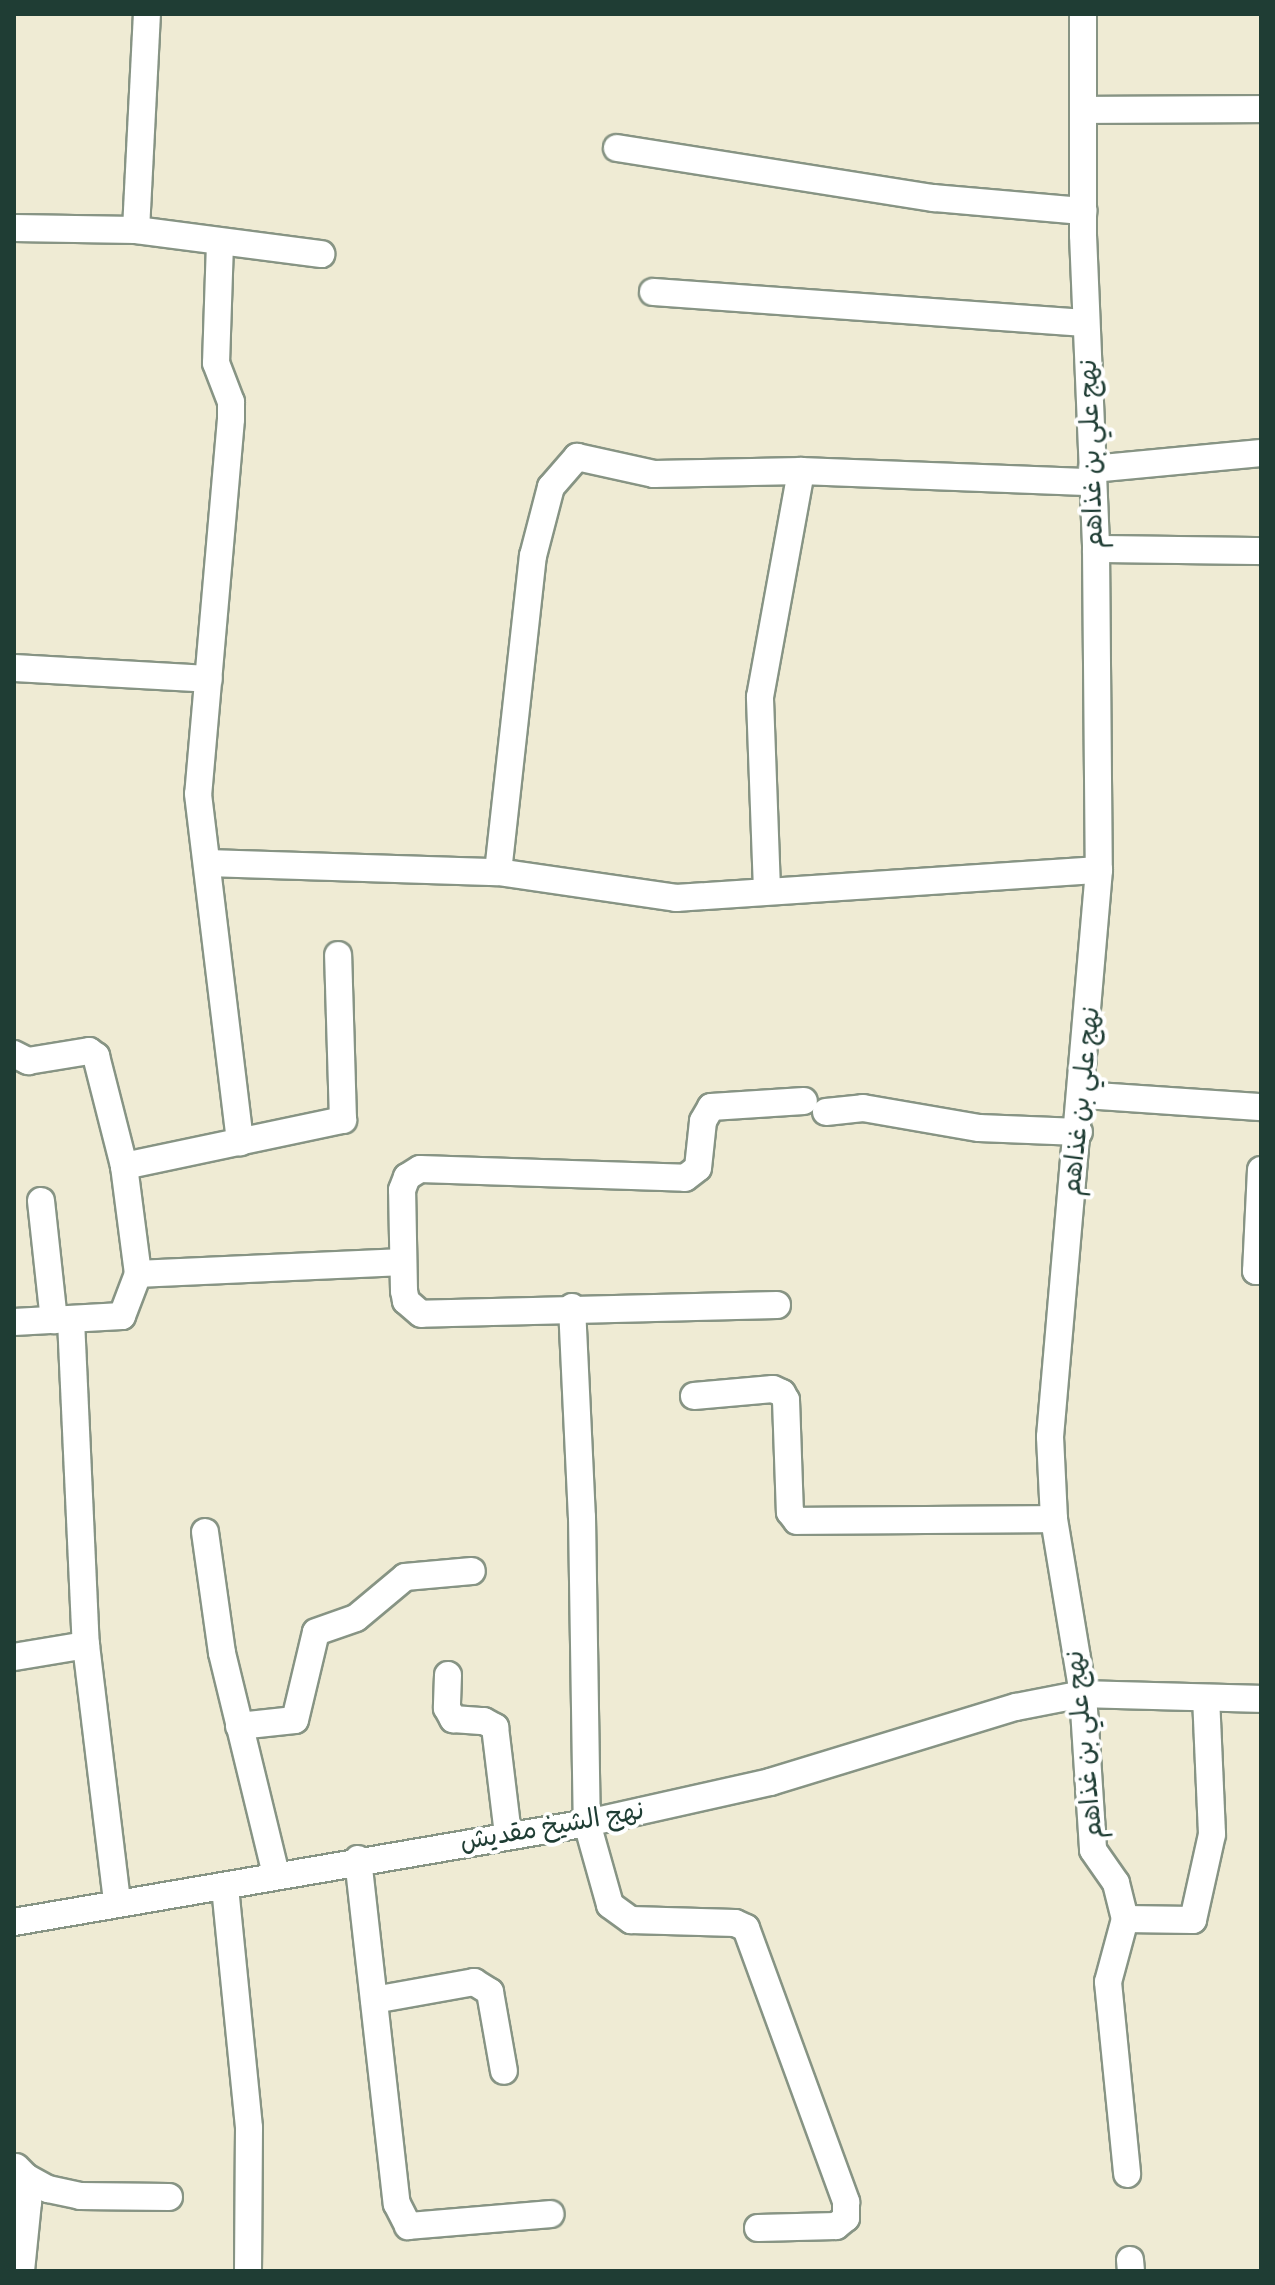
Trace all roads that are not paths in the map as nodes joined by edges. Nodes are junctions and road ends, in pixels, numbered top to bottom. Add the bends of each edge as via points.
1 (147, 14) edge
2 (1083, 14) edge
3 (1261, 109) edge
4 (1084, 110) junction
5 (617, 148) dead end
6 (1083, 211) junction
7 (14, 228) edge
8 (136, 230) junction
9 (220, 243) junction
10 (321, 254) dead end
11 (653, 292) dead end
12 (1086, 323) junction
13 (1261, 453) edge
14 (801, 471) junction
15 (1092, 475) junction
16 (1096, 549) junction
17 (1261, 551) edge
18 (14, 668) edge
19 (209, 679) junction
20 (207, 863) junction
21 (1099, 870) junction
22 (498, 872) junction
23 (767, 890) junction
24 (338, 955) dead end
25 (14, 1054) edge
26 (1083, 1095) junction
27 (1261, 1107) edge
28 (1079, 1132) junction
29 (240, 1142) junction
30 (124, 1166) junction
31 (1261, 1170) edge
32 (41, 1201) dead end
33 (402, 1262) junction
34 (1261, 1270) edge
35 (138, 1274) junction
36 (777, 1305) dead end
37 (572, 1307) junction
38 (62, 1320) junction
39 (14, 1322) edge
40 (694, 1396) dead end
41 (1054, 1519) junction
42 (205, 1532) dead end
43 (472, 1571) dead end
44 (86, 1645) junction
45 (14, 1657) edge
46 (448, 1675) dead end
47 (1083, 1694) junction
48 (1206, 1698) junction
49 (1261, 1699) edge
50 (239, 1726) junction
51 (587, 1823) junction
52 (508, 1835) junction
53 (358, 1859) junction
54 (276, 1874) junction
55 (225, 1887) junction
56 (117, 1902) junction
57 (1125, 1919) junction
58 (14, 1922) edge
59 (374, 2000) junction
60 (504, 2071) dead end
61 (20, 2171) edge
62 (1127, 2174) dead end
63 (169, 2197) dead end
64 (550, 2214) dead end
65 (758, 2228) dead end
66 (21, 2271) edge
67 (248, 2271) edge

1 - 8 street
2 - 4 street, نهج علي بن غذاهم
3 - 4 street
4 - 6 street, نهج علي بن غذاهم
5 - 6 street via 934,198
6 - 12 street, نهج علي بن غذاهم
7 - 8 street
8 - 9 street
9 - 10 street
9 - 19 street via 216,363 231,402 231,419
11 - 12 street
12 - 15 street, نهج علي بن غذاهم
13 - 15 street
14 - 15 street
14 - 22 street via 654,474 577,457 551,487 533,556
14 - 23 street via 760,697
15 - 16 street, نهج علي بن غذاهم
16 - 17 street
16 - 21 street, نهج علي بن غذاهم
18 - 19 street
19 - 20 street via 198,794
20 - 22 street
20 - 29 street
21 - 23 street
21 - 26 street, نهج علي بن غذاهم
22 - 23 street via 676,898
24 - 29 street via 343,1120
25 - 30 street via 28,1061 89,1051 96,1056
26 - 27 street
26 - 28 street, نهج علي بن غذاهم
28 - 33 street via 979,1128 863,1108 711,1107 703,1121 698,1168 685,1178 420,1169 407,1177 402,1190
28 - 41 street, نهج علي بن غذاهم via 1050,1437
29 - 30 street
30 - 35 street
31 - 34 street via 1256,1271
32 - 38 street
33 - 35 street
33 - 37 street via 406,1301 421,1314
35 - 38 street via 122,1316
36 - 37 street
37 - 51 street
38 - 39 street
38 - 44 street
40 - 41 street via 773,1389 782,1393 790,1512 797,1521
41 - 47 street, نهج علي بن غذاهم
42 - 50 street via 222,1653
43 - 50 street via 405,1577 356,1618 316,1632 295,1720
44 - 45 street
44 - 56 street
46 - 52 street via 447,1708 453,1719 495,1727
47 - 48 street, نهج الشيخ مقديش
47 - 51 street, نهج الشيخ مقديش via 1016,1707 770,1782
47 - 57 street, نهج علي بن غذاهم via 1093,1850 1116,1883
48 - 49 street, نهج الشيخ مقديش
48 - 57 street via 1212,1834 1193,1920
50 - 54 street
51 - 52 street, نهج الشيخ مقديش
51 - 65 street via 618,1915 631,1920 735,1923 754,1940 847,2214 836,2226
52 - 53 street, نهج الشيخ مقديش
53 - 54 street, نهج الشيخ مقديش
53 - 59 street
54 - 55 street, نهج الشيخ مقديش
55 - 56 street, نهج الشيخ مقديش
55 - 67 street via 249,2128
56 - 58 street, نهج الشيخ مقديش
57 - 62 street via 1108,1982
59 - 60 street via 474,1982 490,1992
59 - 64 street via 397,2204 408,2226
61 - 63 street via 48,2189 80,2196
61 - 66 street

